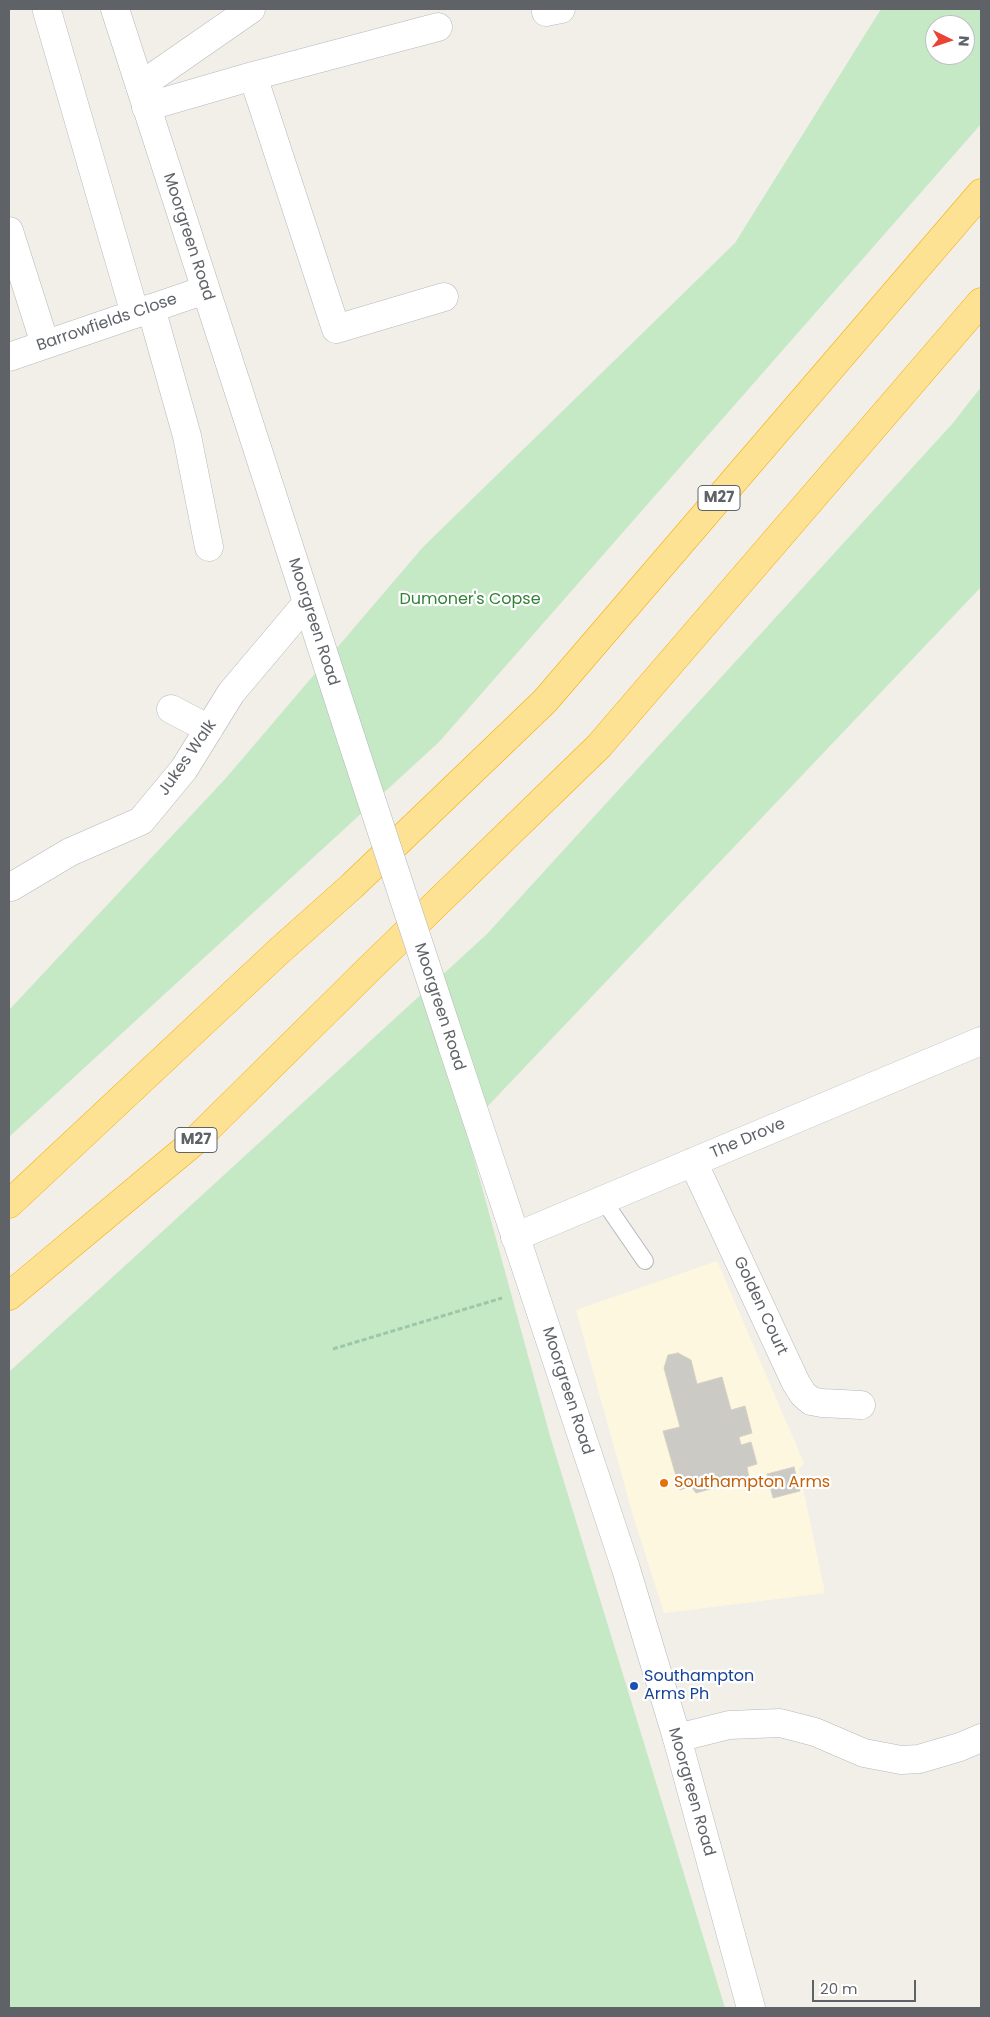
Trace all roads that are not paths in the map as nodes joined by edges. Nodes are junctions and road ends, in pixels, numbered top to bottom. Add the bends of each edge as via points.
1 (115, 9) edge
2 (251, 9) edge
3 (46, 11) dead end
4 (438, 27) dead end
5 (253, 76) junction
6 (143, 97) junction
7 (981, 193) edge
8 (9, 231) edge
9 (205, 290) junction
10 (444, 297) dead end
11 (981, 302) edge
12 (143, 311) junction
13 (45, 344) junction
14 (9, 357) edge
15 (209, 548) dead end
16 (306, 604) junction
17 (171, 709) dead end
18 (209, 729) junction
19 (11, 887) dead end
20 (981, 1041) edge
21 (693, 1162) junction
22 (603, 1200) junction
23 (9, 1204) edge
24 (515, 1237) junction
25 (645, 1261) dead end
26 (9, 1296) edge
27 (861, 1405) dead end
28 (677, 1738) junction
29 (981, 1738) edge
30 (751, 2008) edge

1 - 6 street, Moorgreen Road
2 - 6 street
3 - 12 street
4 - 5 street
5 - 6 street
5 - 10 street via 336,329
6 - 9 street, Moorgreen Road
7 - 23 highway, M27 via 545,701 352,886
8 - 13 street
9 - 12 street, Barrowfields Close
9 - 16 street, Moorgreen Road
11 - 26 highway, M27 via 599,746 196,1141
12 - 13 street, Barrowfields Close
12 - 15 street via 187,436
13 - 14 street, Barrowfields Close
16 - 18 street, Jukes Walk via 231,693
16 - 24 street, Moorgreen Road, bridge
17 - 18 street
18 - 19 street, Jukes Walk via 184,770 141,821 70,852
20 - 21 street, The Drove
21 - 22 street, The Drove
21 - 27 street, Golden Court via 803,1394 811,1401
22 - 24 street, The Drove
22 - 25 lane
24 - 28 street, Moorgreen Road via 626,1569
28 - 29 street via 728,1725 780,1723 815,1732 864,1753 901,1760 919,1759
28 - 30 street, Moorgreen Road

